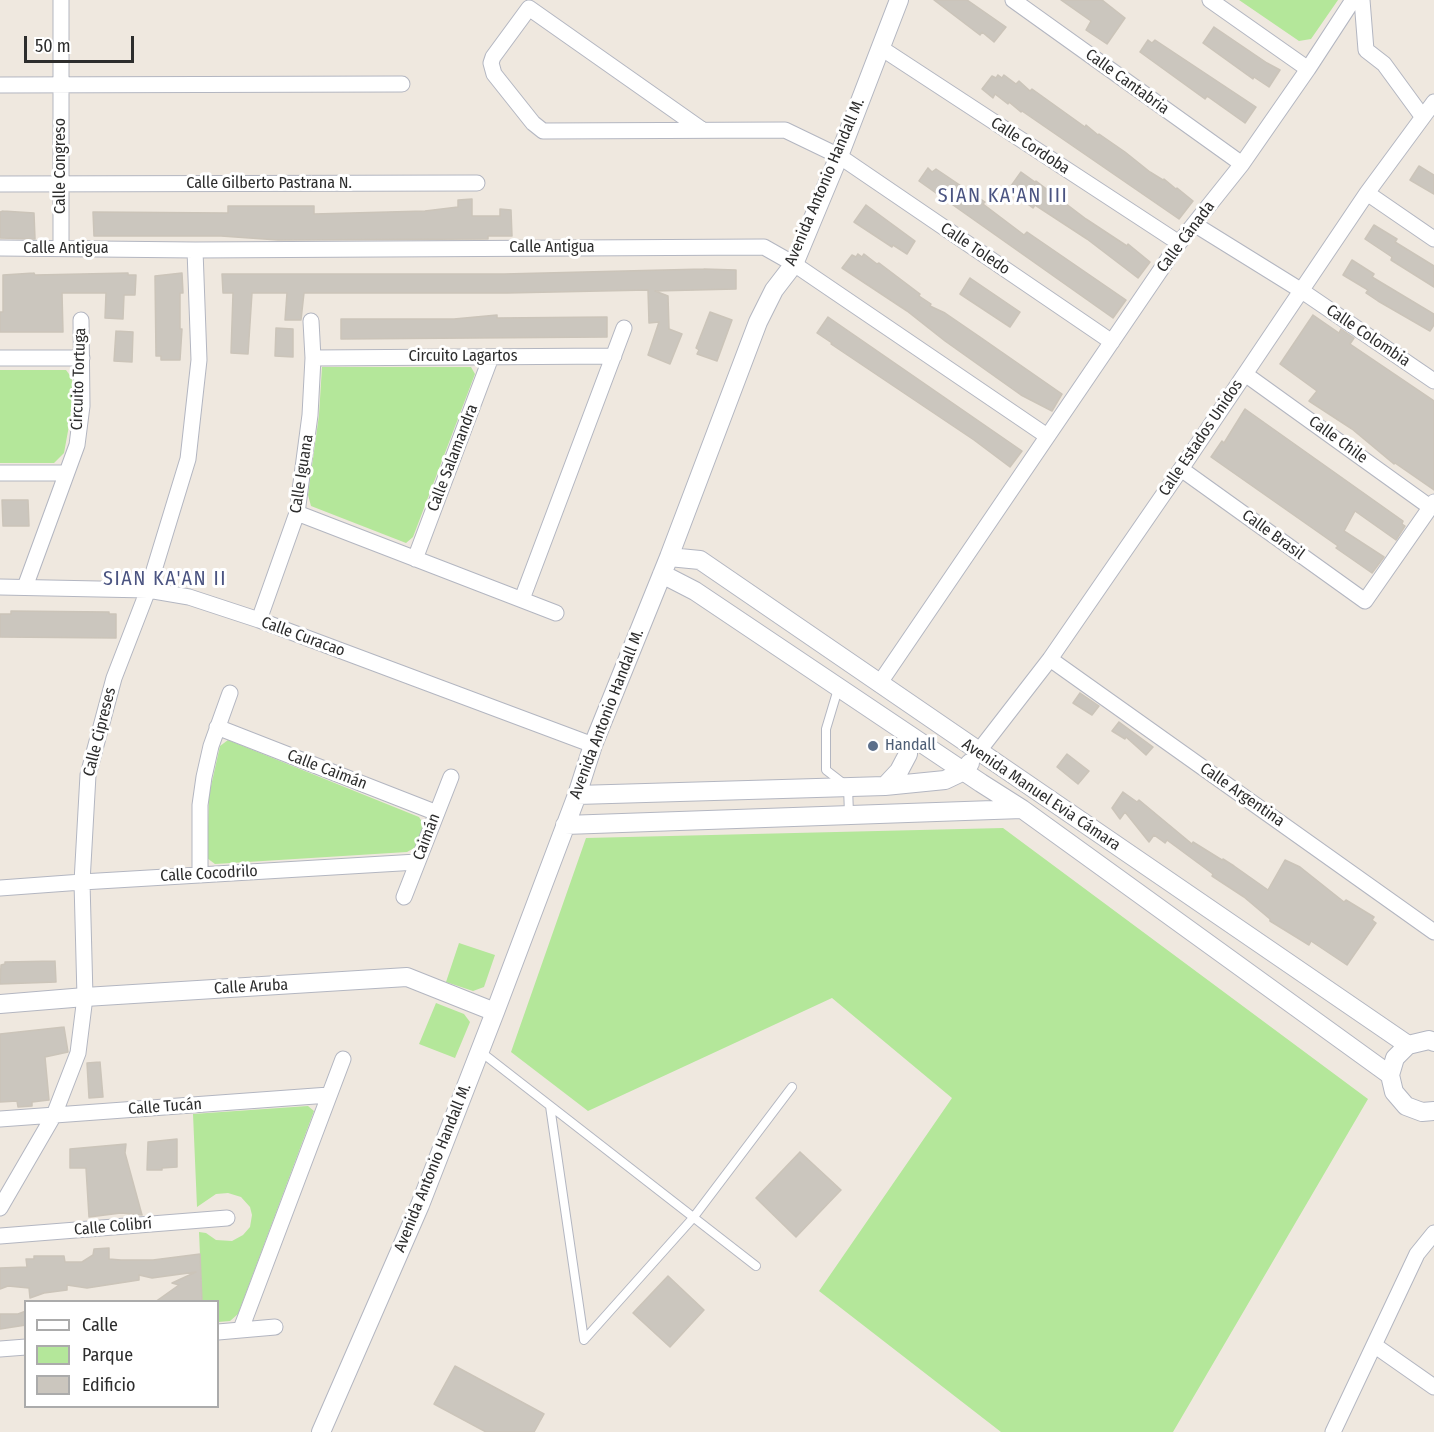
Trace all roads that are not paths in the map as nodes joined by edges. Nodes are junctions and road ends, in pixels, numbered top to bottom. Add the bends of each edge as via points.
1 (61, 0) edge
2 (899, 0) edge
3 (1013, 0) edge
4 (1210, 0) edge
5 (1353, 0) edge
6 (1362, 0) edge
7 (880, 48) junction
8 (1308, 69) junction
9 (62, 84) junction
10 (402, 84) dead end
11 (0, 85) edge
12 (1434, 101) edge
13 (1422, 116) junction
14 (701, 129) junction
15 (839, 156) junction
16 (1242, 164) junction
17 (477, 183) dead end
18 (0, 184) edge
19 (62, 184) junction
20 (1367, 193) junction
21 (1194, 224) junction
22 (1434, 240) edge
23 (1179, 243) junction
24 (0, 248) edge
25 (62, 248) junction
26 (195, 250) junction
27 (794, 264) junction
28 (1302, 291) junction
29 (81, 320) dead end
30 (311, 321) dead end
31 (624, 328) dead end
32 (1112, 342) junction
33 (614, 356) junction
34 (491, 357) junction
35 (0, 358) edge
36 (82, 358) junction
37 (313, 358) junction
38 (1245, 374) junction
39 (1434, 381) edge
40 (1047, 436) junction
41 (1181, 469) junction
42 (0, 473) edge
43 (66, 473) junction
44 (1432, 504) edge
45 (297, 513) junction
46 (669, 557) junction
47 (415, 558) junction
48 (662, 574) junction
49 (0, 587) edge
50 (25, 587) junction
51 (148, 590) junction
52 (522, 599) junction
53 (556, 613) dead end
54 (259, 620) junction
55 (1050, 659) junction
56 (879, 684) junction
57 (839, 688) junction
58 (230, 693) dead end
59 (217, 727) junction
60 (907, 734) junction
61 (593, 746) junction
62 (978, 752) junction
63 (964, 771) junction
64 (451, 777) dead end
65 (885, 786) junction
66 (849, 787) junction
67 (577, 795) junction
68 (1022, 809) junction
69 (437, 813) junction
70 (849, 815) junction
71 (566, 825) junction
72 (417, 862) junction
73 (200, 875) junction
74 (82, 882) junction
75 (0, 888) edge
76 (404, 897) dead end
77 (1434, 932) edge
78 (86, 997) junction
79 (0, 1004) edge
80 (495, 1012) junction
81 (1432, 1038) edge
82 (1408, 1045) junction
83 (480, 1051) junction
84 (343, 1059) dead end
85 (1390, 1075) junction
86 (792, 1087) dead end
87 (329, 1095) junction
88 (550, 1106) junction
89 (1434, 1111) edge
90 (54, 1115) junction
91 (0, 1119) edge
92 (0, 1208) edge
93 (227, 1218) dead end
94 (693, 1218) junction
95 (0, 1236) edge
96 (1433, 1237) edge
97 (756, 1266) dead end
98 (275, 1327) dead end
99 (241, 1329) junction
100 (219, 1332) edge
101 (1374, 1345) junction
102 (24, 1347) edge
103 (0, 1349) edge
104 (1434, 1387) edge
105 (321, 1432) edge
106 (1333, 1432) edge

1 - 9 street, Calle Congreso
2 - 7 street, Avenida Antonio Handall M.
3 - 16 street, Calle Cantabria
4 - 8 street
5 - 8 street, Calle Cánada
6 - 13 street via 1366,50 1384,64
7 - 15 street, Avenida Antonio Handall M.
7 - 23 street, Calle Cordoba
8 - 16 street, Calle Cánada
9 - 10 street
9 - 11 street
9 - 19 street, Calle Congreso
12 - 13 street, Calle Estados Unidos
13 - 20 street, Calle Estados Unidos
14 - 14 street, Calle Toledo via 529,8 491,63 494,74 543,131
14 - 15 street, Calle Toledo via 785,130
15 - 27 street, Avenida Antonio Handall M.
15 - 32 street, Calle Toledo
16 - 21 street, Calle Cánada
17 - 19 street, Calle Gilberto Pastrana N.
18 - 19 street, Calle Gilberto Pastrana N.
19 - 25 street, Calle Congreso
20 - 22 street
20 - 28 street, Calle Estados Unidos
21 - 23 street, Calle Cánada
21 - 28 street, Calle Colombia
23 - 32 street, Calle Cánada
24 - 25 street, Calle Antigua
25 - 26 street, Calle Antigua
26 - 27 street, Calle Antigua via 764,247
26 - 51 street, Calle Cipreses via 199,360 188,459
27 - 40 street, Calle Antigua
27 - 46 street, Avenida Antonio Handall M. via 774,290 758,322
28 - 38 street, Calle Estados Unidos
28 - 39 street, Calle Colombia
29 - 36 street, Circuito Tortuga
30 - 37 street, Calle Iguana
31 - 33 street
32 - 40 street, Calle Cánada
33 - 34 street, Circuito Lagartos
33 - 52 street
34 - 37 street, Circuito Lagartos
34 - 47 street, Calle Salamandra
35 - 36 street
36 - 43 street, Circuito Tortuga via 77,445
37 - 45 street, Calle Iguana
38 - 41 street, Calle Estados Unidos
38 - 44 street, Calle Chile
40 - 56 street, Calle Cánada
41 - 44 street, Calle Brasil via 1365,601
41 - 55 street, Calle Estados Unidos
42 - 43 street
43 - 50 street, Circuito Tortuga
45 - 47 street
45 - 54 street, Calle Iguana
46 - 48 street, Avenida Antonio Handall M.
46 - 56 street, Avenida Manuel Evia Cámara via 700,560
47 - 52 street
48 - 57 street, Avenida Manuel Evia Cámara via 695,591
48 - 61 street, Avenida Antonio Handall M.
49 - 50 street, Calle Curacao
50 - 51 street, Calle Curacao
51 - 54 street, Calle Curacao via 189,597
51 - 74 street, Calle Cipreses via 114,678 88,775
52 - 53 street
54 - 61 street, Calle Curacao
55 - 62 street, Calle Estados Unidos
55 - 77 street, Calle Argentina
56 - 62 street, Avenida Manuel Evia Cámara
57 - 60 street, Avenida Manuel Evia Cámara
57 - 66 lane via 826,729 826,770
58 - 59 street
59 - 69 street, Calle Caimán
59 - 73 street via 200,805
60 - 63 street, Avenida Manuel Evia Cámara
60 - 65 street via 908,754
61 - 67 street, Avenida Antonio Handall M.
62 - 63 street, Calle Estados Unidos
62 - 82 street, Avenida Manuel Evia Cámara
63 - 65 street, Avenida Manuel Evia Cámara via 945,780
63 - 68 street, Avenida Manuel Evia Cámara
64 - 69 street, Caimán
65 - 66 street, Avenida Manuel Evia Cámara
66 - 67 street, Avenida Manuel Evia Cámara
66 - 70 lane
67 - 71 street, Avenida Antonio Handall M.
68 - 70 street, Avenida Manuel Evia Cámara
68 - 85 street, Avenida Manuel Evia Cámara
69 - 72 street, Caimán
70 - 71 street, Avenida Manuel Evia Cámara
71 - 80 street, Avenida Antonio Handall M.
72 - 73 street, Calle Cocodrilo
72 - 76 street, Caimán
73 - 74 street, Calle Cocodrilo
74 - 75 street, Calle Cocodrilo
74 - 78 street, Calle Cipreses
78 - 79 street, Calle Aruba
78 - 80 street, Calle Aruba via 407,977
78 - 90 street, Calle Cipreses via 78,1053
80 - 83 street, Avenida Antonio Handall M.
81 - 82 street
82 - 85 street via 1395,1058
83 - 88 lane
83 - 105 street, Avenida Antonio Handall M. via 420,1205
84 - 87 street
85 - 89 street via 1394,1092 1406,1106 1422,1112
86 - 94 lane
87 - 90 street, Calle Tucán
87 - 99 street
88 - 94 lane
88 - 94 lane via 584,1340
90 - 91 street, Calle Tucán
90 - 92 street, Calle Cipreses
93 - 95 street, Calle Colibrí
94 - 97 lane
96 - 101 street via 1417,1254
98 - 99 street
99 - 100 street
101 - 104 street
101 - 106 street
102 - 103 street

